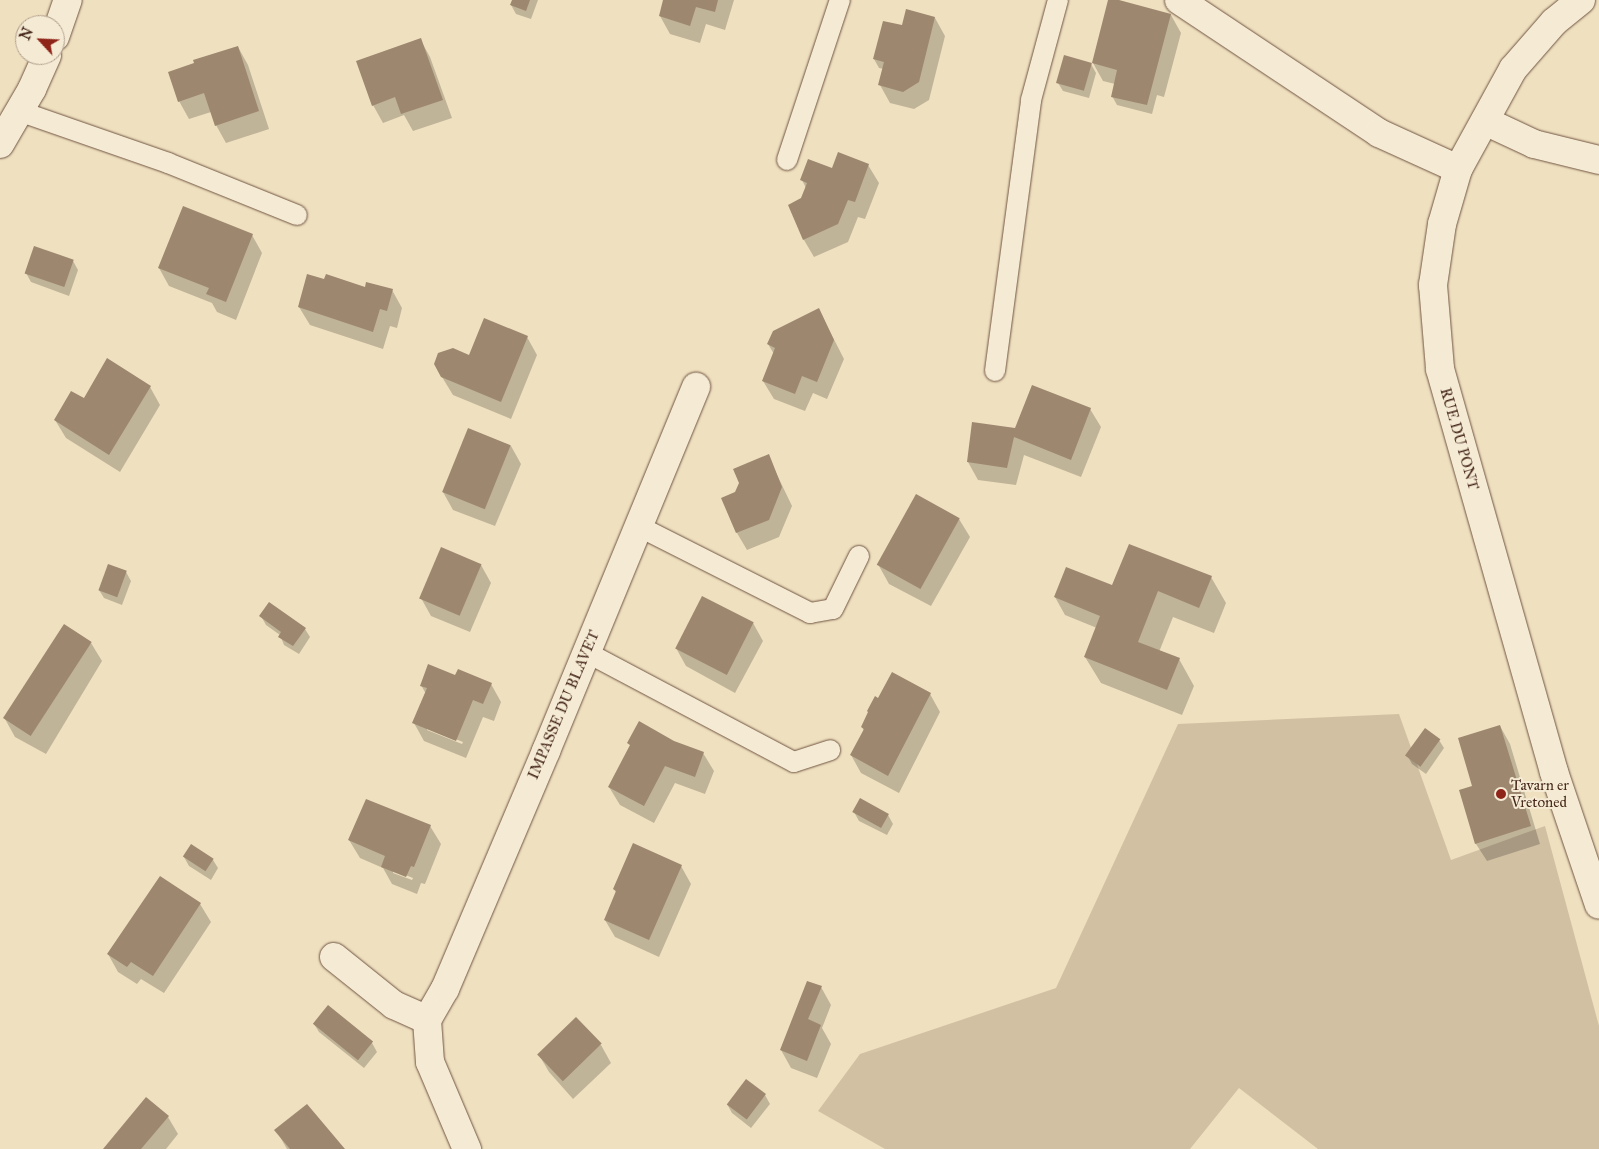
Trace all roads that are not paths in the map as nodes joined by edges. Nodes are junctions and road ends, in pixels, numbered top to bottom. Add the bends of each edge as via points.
1 (68, 0) edge
2 (840, 0) edge
3 (1058, 0) edge
4 (1179, 0) edge
5 (1581, 0) edge
6 (63, 15) edge
7 (42, 65) edge
8 (19, 111) junction
9 (1485, 121) junction
10 (0, 144) edge
11 (787, 160) dead end
12 (1599, 160) edge
13 (1458, 169) junction
14 (298, 215) dead end
15 (995, 371) dead end
16 (696, 387) dead end
17 (638, 526) junction
18 (859, 556) dead end
19 (586, 652) junction
20 (830, 750) dead end
21 (1599, 905) edge
22 (334, 958) dead end
23 (428, 1020) junction
24 (467, 1149) edge

1 - 6 street
2 - 11 lane
3 - 15 lane via 1031,100
4 - 13 street via 1379,133
5 - 9 street, RUE DU PONT via 1554,22 1513,69
7 - 8 street
8 - 10 street
8 - 14 lane via 168,163
9 - 12 street via 1534,144
9 - 13 street, RUE DU PONT
13 - 21 street, RUE DU PONT via 1442,224 1433,285 1440,369 1554,772
16 - 17 street, IMPASSE DU BLAVET
17 - 18 lane via 810,613 833,610
17 - 19 street, IMPASSE DU BLAVET
19 - 20 lane via 794,762
19 - 23 street, IMPASSE DU BLAVET via 445,989
22 - 23 street via 394,1005
23 - 24 street via 430,1062

